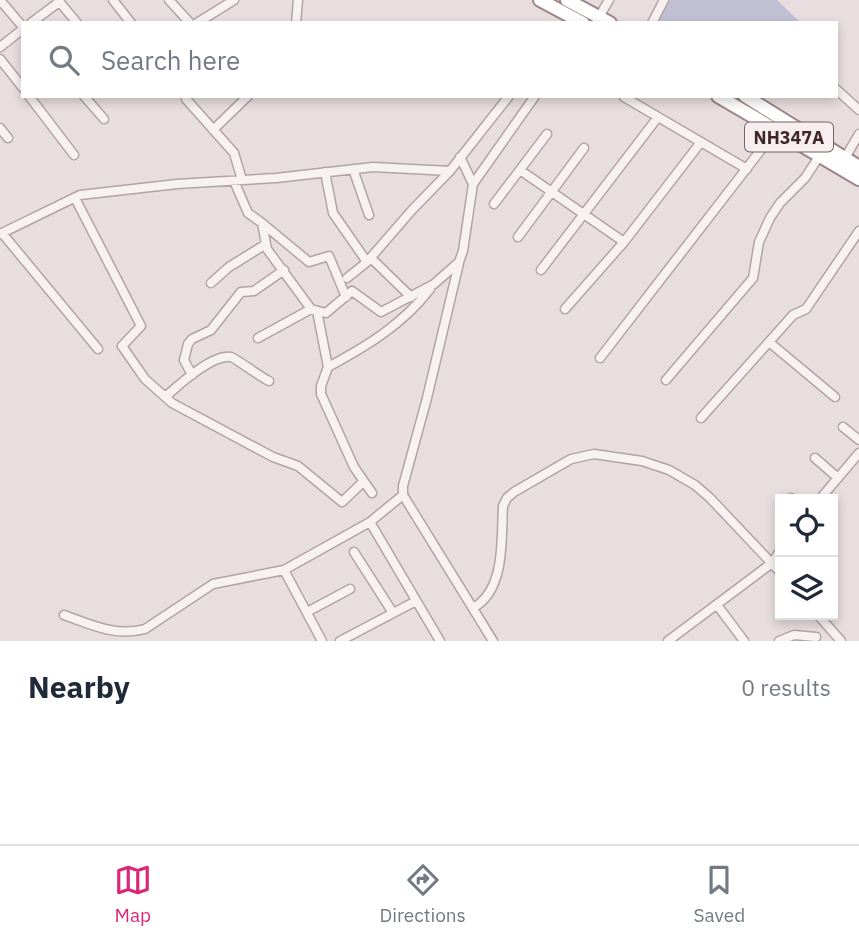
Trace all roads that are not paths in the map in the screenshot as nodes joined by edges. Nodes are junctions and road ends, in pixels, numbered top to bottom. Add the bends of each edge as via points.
1 (0, 0) edge
2 (113, 0) edge
3 (169, 0) edge
4 (234, 0) edge
5 (298, 0) edge
6 (540, 0) edge
7 (567, 0) edge
8 (609, 0) edge
9 (664, 0) edge
10 (59, 1) edge
11 (588, 20) edge
12 (34, 21) edge
13 (75, 21) edge
14 (129, 21) edge
15 (188, 21) edge
16 (200, 21) edge
17 (296, 21) edge
18 (653, 21) edge
19 (21, 26) edge
20 (21, 30) edge
21 (0, 47) edge
22 (0, 59) edge
23 (21, 85) edge
24 (838, 91) edge
25 (31, 98) edge
26 (87, 98) edge
27 (246, 98) edge
28 (507, 98) edge
29 (534, 98) edge
30 (626, 98) edge
31 (722, 98) edge
32 (747, 98) edge
33 (186, 99) dead end
34 (859, 110) edge
35 (658, 117) junction
36 (104, 118) dead end
37 (780, 125) junction
38 (0, 128) edge
39 (213, 130) junction
40 (547, 134) dead end
41 (859, 134) edge
42 (8, 138) dead end
43 (701, 142) junction
44 (584, 148) dead end
45 (74, 155) dead end
46 (820, 155) junction
47 (460, 157) junction
48 (845, 159) junction
49 (859, 167) edge
50 (353, 169) junction
51 (747, 169) junction
52 (520, 170) junction
53 (450, 171) junction
54 (325, 172) junction
55 (859, 179) edge
56 (238, 180) junction
57 (473, 184) junction
58 (553, 193) junction
59 (75, 198) junction
60 (494, 204) dead end
61 (584, 214) junction
62 (369, 215) dead end
63 (262, 223) junction
64 (859, 231) edge
65 (1, 233) edge
66 (518, 237) dead end
67 (624, 242) junction
68 (266, 244) junction
69 (369, 260) junction
70 (459, 262) junction
71 (284, 270) junction
72 (541, 270) dead end
73 (347, 278) dead end
74 (211, 283) dead end
75 (434, 284) junction
76 (346, 297) junction
77 (411, 297) junction
78 (565, 309) dead end
79 (314, 310) junction
80 (258, 338) dead end
81 (769, 342) junction
82 (98, 349) dead end
83 (600, 358) dead end
84 (328, 367) junction
85 (192, 376) junction
86 (666, 380) dead end
87 (269, 382) dead end
88 (165, 397) junction
89 (835, 397) dead end
90 (701, 418) dead end
91 (843, 427) dead end
92 (859, 440) edge
93 (859, 453) edge
94 (815, 458) dead end
95 (838, 478) junction
96 (363, 482) junction
97 (372, 494) dead end
98 (824, 494) edge
99 (403, 495) junction
100 (370, 522) junction
101 (354, 552) dead end
102 (776, 557) edge
103 (772, 563) junction
104 (775, 566) edge
105 (285, 570) junction
106 (350, 589) dead end
107 (416, 601) junction
108 (717, 605) junction
109 (473, 608) junction
110 (307, 612) junction
111 (393, 613) junction
112 (64, 614) dead end
113 (823, 620) edge
114 (828, 626) junction
115 (814, 639) edge
116 (322, 641) edge
117 (340, 641) edge
118 (439, 641) edge
119 (493, 641) edge
120 (668, 641) edge
121 (744, 641) edge
122 (779, 641) edge
123 (841, 641) edge

1 - 19 street
2 - 14 street
3 - 15 street
4 - 16 street
5 - 17 street
6 - 11 highway
7 - 11 highway
8 - 11 street
9 - 18 street
10 - 12 street
10 - 13 street
20 - 21 street
22 - 23 street
24 - 34 street
25 - 45 street
26 - 36 street
27 - 39 street
28 - 47 street
29 - 57 street
30 - 35 street
31 - 37 highway, NH347A
32 - 37 highway, NH347A
33 - 39 street
35 - 43 street
35 - 61 street
37 - 46 highway, NH347A
37 - 48 highway, NH347A
37 - 51 street
38 - 42 street
39 - 56 street via 234,153
40 - 52 street
41 - 48 street
43 - 51 street
43 - 67 street
44 - 58 street
46 - 55 highway, NH347A
46 - 86 street via 769,218 753,278
47 - 53 street
47 - 57 street
48 - 49 highway, NH347A
50 - 53 street
50 - 54 street
50 - 62 street
51 - 83 street
52 - 58 street
52 - 60 street
53 - 69 street
54 - 56 street
54 - 69 street via 333,213
56 - 59 street
56 - 63 street via 248,214
57 - 70 street
58 - 61 street
58 - 66 street
59 - 65 street
59 - 88 street via 141,326 123,349
61 - 67 street
61 - 72 street
63 - 68 street
63 - 76 street via 309,262 328,256
64 - 81 street via 806,309 793,315
65 - 82 street
67 - 78 street
68 - 71 street
68 - 74 street
69 - 73 street
69 - 77 street
70 - 75 street
70 - 99 street
71 - 79 street
71 - 85 street via 254,291 241,292 211,330 192,339 184,360
75 - 77 street
75 - 84 street via 419,304 381,337
76 - 77 street via 352,292 381,312
76 - 79 street via 326,313
79 - 80 street
79 - 84 street
81 - 89 street
81 - 90 street
84 - 96 street via 321,394
85 - 87 street via 229,356
85 - 88 street
88 - 96 street via 183,411 298,466 342,502
91 - 92 street
93 - 95 street
94 - 95 street
95 - 98 street
96 - 97 street
99 - 100 street
99 - 109 street
100 - 105 street
100 - 107 street
101 - 111 street
102 - 103 street
103 - 104 street
103 - 108 street
103 - 109 street via 710,498 669,470 615,456 582,455 545,472 507,498 494,584 485,600
105 - 110 street
105 - 112 street via 213,584 164,618 132,632 110,631
106 - 110 street
107 - 111 street
107 - 118 street
108 - 120 street
108 - 121 street
109 - 119 street
110 - 116 street
111 - 117 street
113 - 114 street
114 - 115 street
114 - 123 street
115 - 122 street via 794,635

